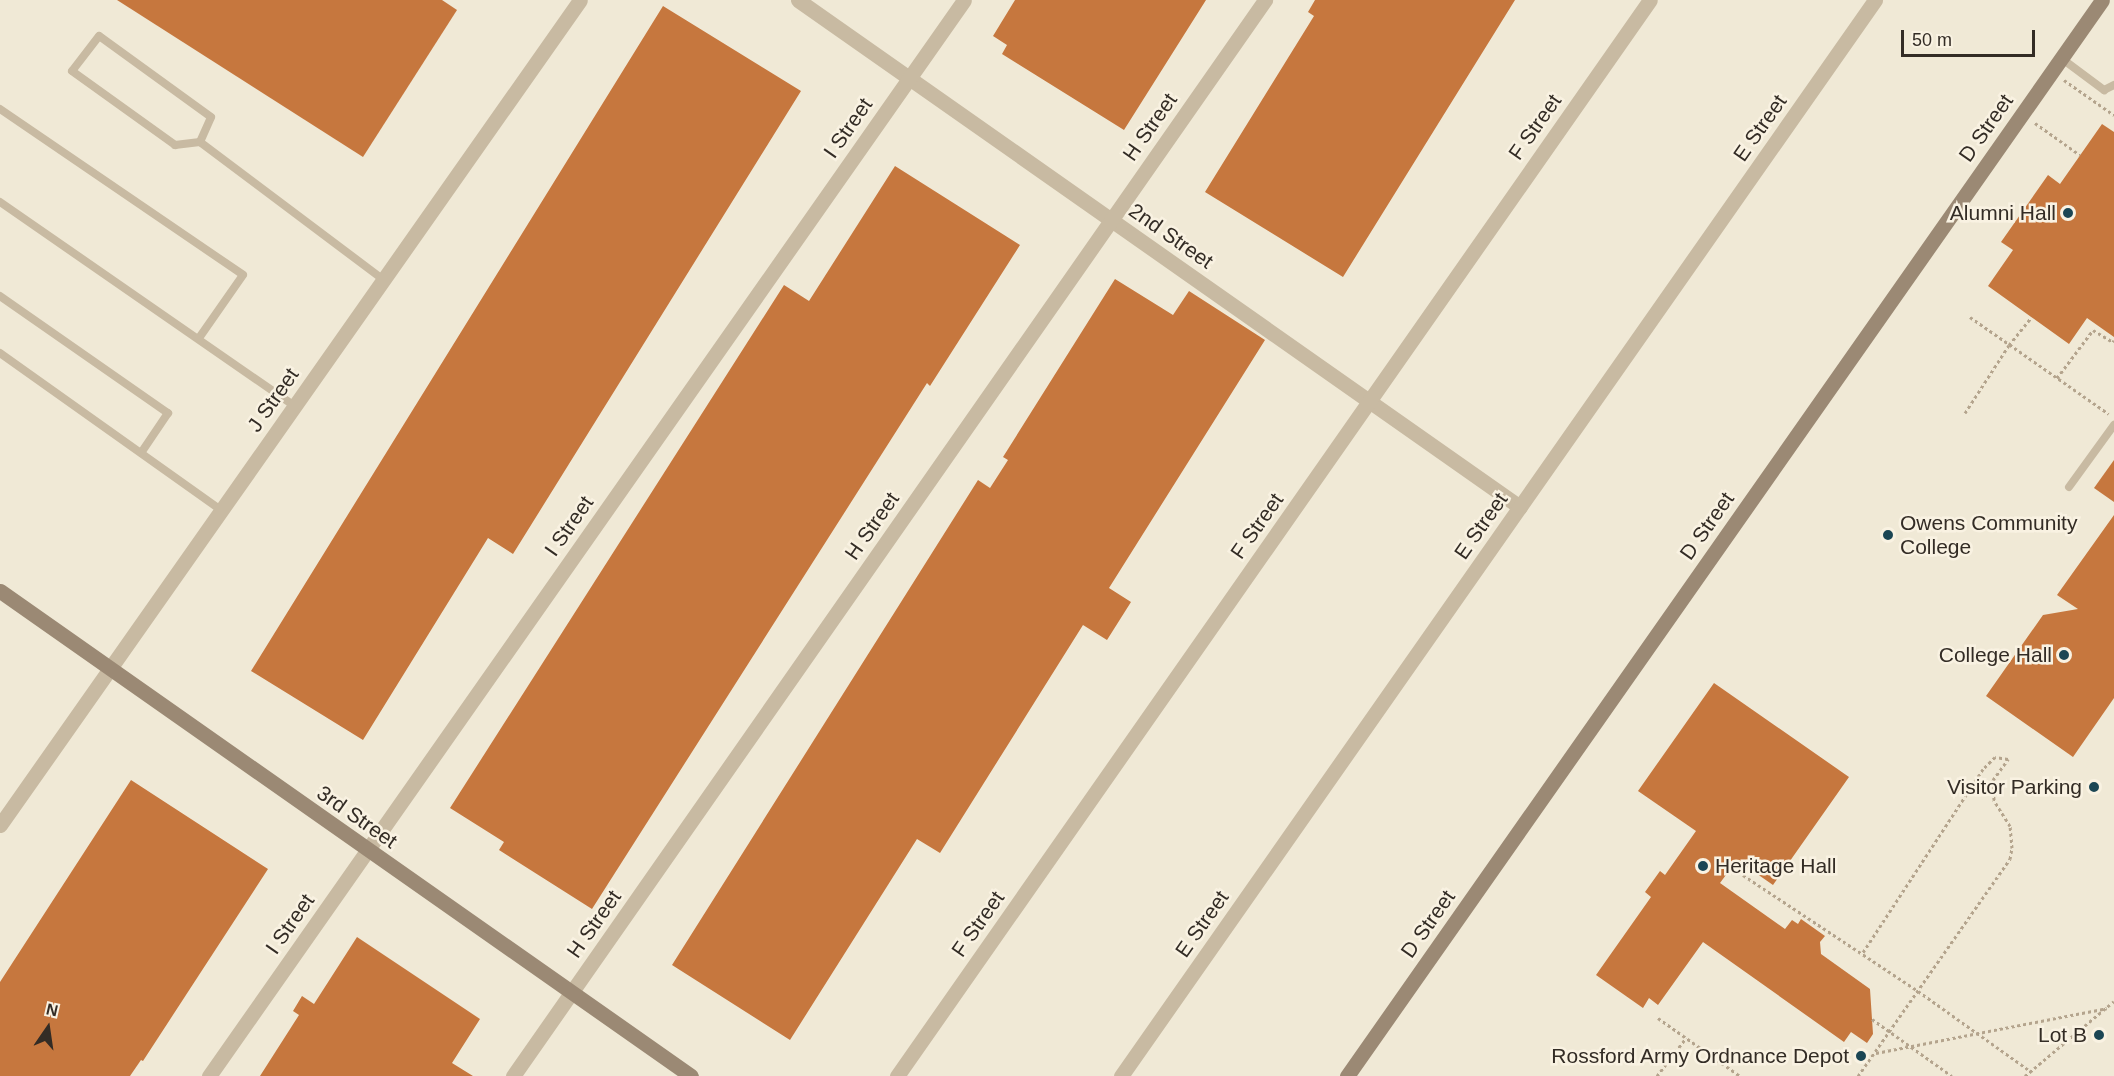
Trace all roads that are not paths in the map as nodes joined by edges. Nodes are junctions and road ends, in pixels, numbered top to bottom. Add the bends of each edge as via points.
1 (580, 0) edge
2 (798, 0) edge
3 (964, 0) edge
4 (1266, 0) edge
5 (1650, 0) edge
6 (1875, 0) edge
7 (2102, 0) edge
8 (2061, 58) junction
9 (910, 77) junction
10 (2114, 85) edge
11 (0, 109) edge
12 (200, 142) junction
13 (0, 202) edge
14 (1111, 220) junction
15 (384, 280) junction
16 (0, 296) edge
17 (200, 338) junction
18 (0, 353) edge
19 (1370, 401) junction
20 (295, 406) junction
21 (2114, 425) edge
22 (141, 453) junction
23 (2069, 487) dead end
24 (1520, 507) junction
25 (221, 510) junction
26 (0, 591) edge
27 (110, 669) junction
28 (0, 825) edge
29 (368, 850) junction
30 (572, 993) junction
31 (209, 1076) edge
32 (513, 1076) edge
33 (691, 1076) edge
34 (897, 1076) edge
35 (1121, 1076) edge
36 (1347, 1076) edge

1 - 15 street, J Street
2 - 9 street, 2nd Street
3 - 9 street, I Street
4 - 14 street, H Street
5 - 19 street, F Street
6 - 24 street, E Street
7 - 8 street, D Street
8 - 10 lane via 2104,90
8 - 36 street, D Street
9 - 14 street, 2nd Street
9 - 29 street, I Street
11 - 17 lane via 243,275
12 - 12 lane via 211,117 99,36 72,71 175,145
12 - 15 lane
13 - 17 lane
14 - 19 street, 2nd Street
14 - 30 street, H Street
15 - 20 street, J Street
16 - 22 lane via 168,413
17 - 20 lane
18 - 22 lane
19 - 24 street, 2nd Street
19 - 34 street, F Street
20 - 25 street, J Street
21 - 23 lane
22 - 25 lane
24 - 35 street, E Street
25 - 27 street, J Street
26 - 27 street, 3rd Street
27 - 28 street, J Street
27 - 29 street, 3rd Street
29 - 30 street, 3rd Street
29 - 31 street, I Street
30 - 32 street, H Street
30 - 33 street, 3rd Street

